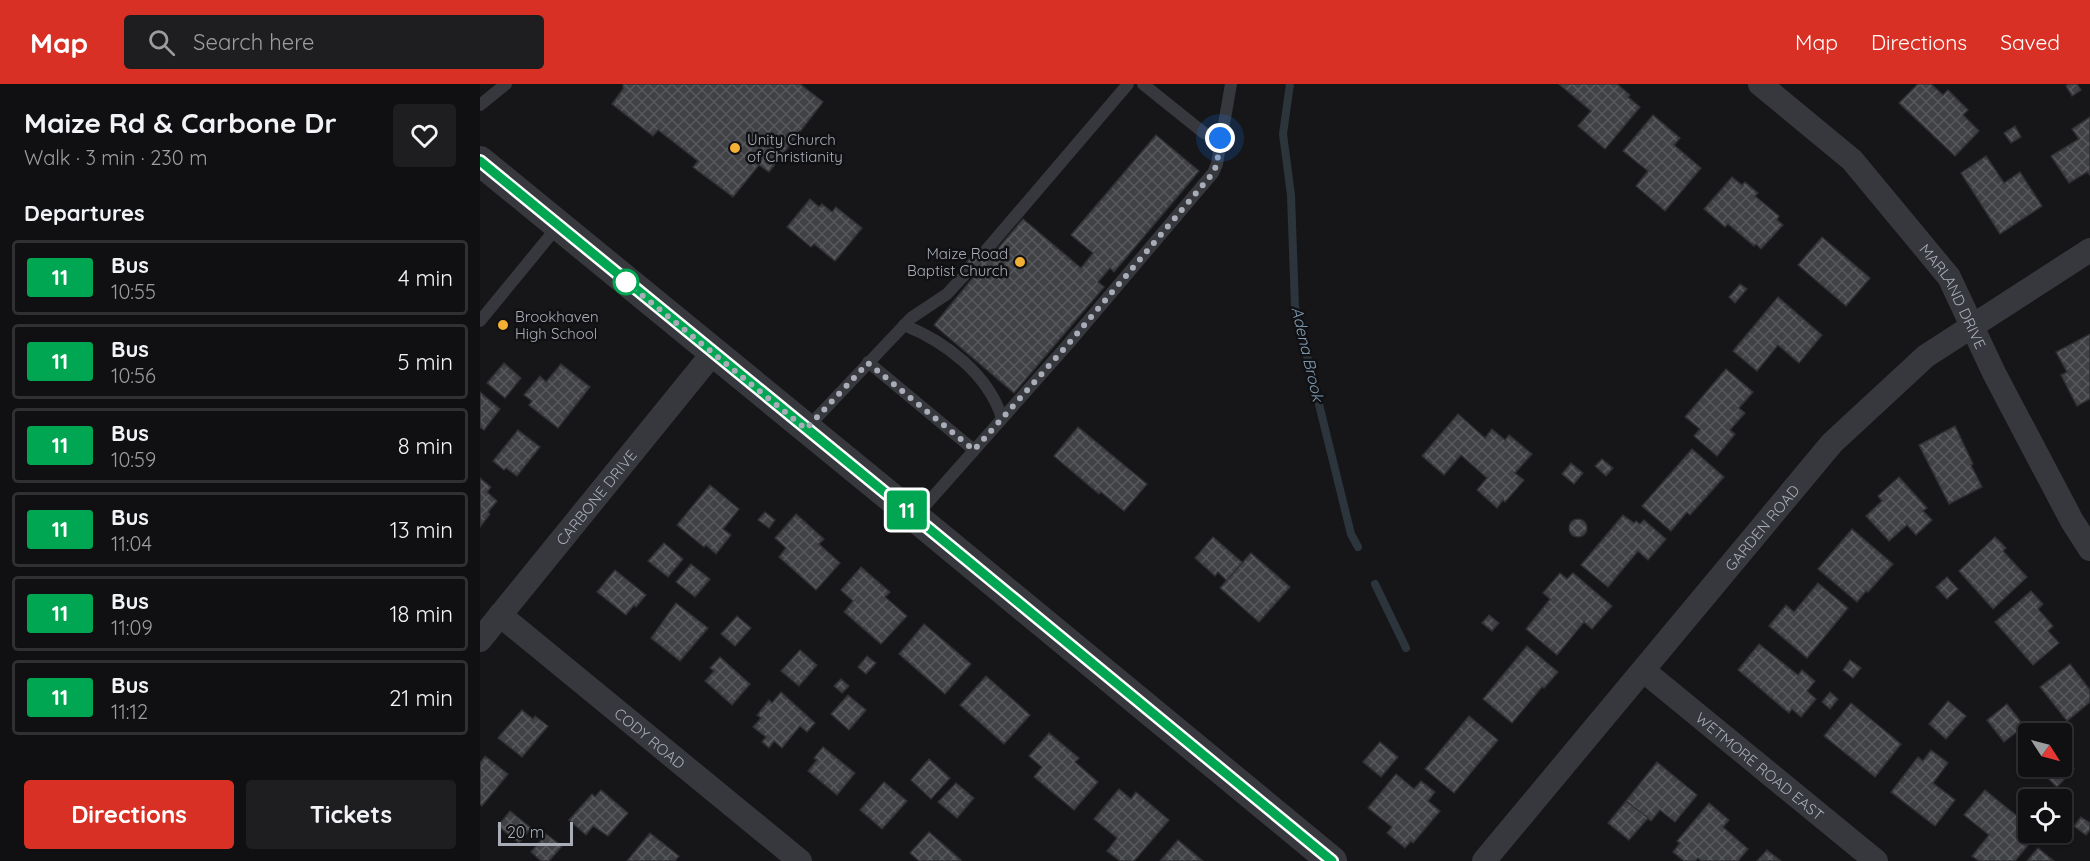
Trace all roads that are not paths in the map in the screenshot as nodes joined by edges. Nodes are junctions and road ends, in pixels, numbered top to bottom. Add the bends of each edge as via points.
1 (506, 84) edge
2 (1128, 84) edge
3 (1143, 84) edge
4 (1231, 84) edge
5 (1760, 84) edge
6 (480, 105) edge
7 (1220, 138) junction
8 (480, 161) edge
9 (558, 226) junction
10 (2090, 250) edge
11 (982, 255) dead end
12 (970, 269) dead end
13 (480, 321) edge
14 (904, 325) junction
15 (1973, 326) junction
16 (712, 353) junction
17 (868, 363) junction
18 (1002, 418) junction
19 (806, 429) junction
20 (974, 450) junction
21 (915, 517) junction
22 (2090, 549) edge
23 (500, 615) junction
24 (480, 640) edge
25 (1644, 671) junction
26 (800, 861) edge
27 (1332, 861) edge
28 (1484, 861) edge
29 (1876, 861) edge

1 - 6 lane
2 - 11 lane
3 - 7 lane via 1204,133
4 - 7 lane
5 - 15 street, MARLAND DRIVE via 1852,160 1949,277
7 - 18 lane via 1213,173
8 - 9 street
9 - 13 lane
9 - 16 street
10 - 15 street, GARDEN ROAD
12 - 14 lane via 946,294
14 - 17 lane
14 - 18 lane via 924,333 973,370 987,386
15 - 22 street, MARLAND DRIVE via 1994,373
15 - 25 street, GARDEN ROAD via 1926,356 1832,443
16 - 19 street
16 - 23 street, CARBONE DRIVE
17 - 19 lane
17 - 20 lane
18 - 20 lane
19 - 21 street
20 - 21 lane
21 - 27 street
23 - 24 street, CARBONE DRIVE
23 - 26 street, CODY ROAD
25 - 28 street, GARDEN ROAD
25 - 29 street, WETMORE ROAD EAST

